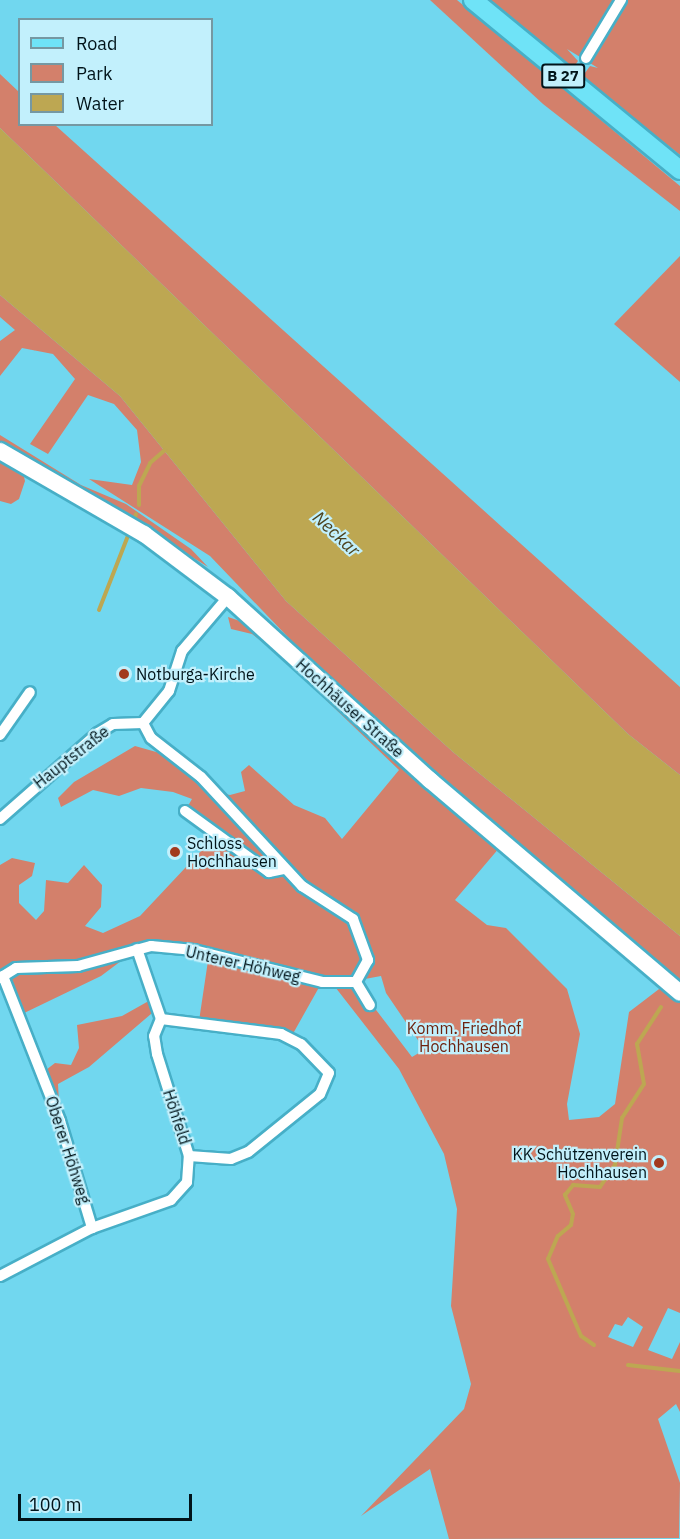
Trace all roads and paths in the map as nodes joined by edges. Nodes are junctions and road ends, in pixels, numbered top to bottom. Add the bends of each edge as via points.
1 (473, 0) edge
2 (621, 0) edge
3 (586, 58) dead end
4 (680, 170) edge
5 (0, 451) edge
6 (228, 597) junction
7 (30, 692) dead end
8 (142, 723) junction
9 (0, 735) edge
10 (185, 811) dead end
11 (0, 818) edge
12 (285, 869) junction
13 (137, 949) junction
14 (1, 977) edge
15 (356, 982) junction
16 (680, 993) edge
17 (370, 1005) dead end
18 (161, 1019) junction
19 (189, 1156) junction
20 (92, 1228) junction
21 (0, 1276) edge

1 - 4 main road, B 27
2 - 3 street
5 - 6 main road, Hochhäuser Straße via 144,534
6 - 8 street via 182,651 169,691
6 - 16 main road, Hochhäuser Straße via 430,780
7 - 9 street
8 - 11 street, Hauptstraße via 113,724 98,733
8 - 12 street via 151,738 201,777
10 - 12 street via 268,872
12 - 15 street via 361,930 368,960
13 - 14 street, Unterer Höhweg via 78,966 33,966
13 - 15 street, Unterer Höhweg via 194,950 322,982
13 - 18 street, Höhfeld
14 - 20 street, Oberer Höhweg via 63,1132
15 - 17 street
18 - 19 street, Höhfeld via 154,1036 157,1054
18 - 19 street via 281,1034 301,1044 329,1073 320,1094 248,1152 231,1159
19 - 20 street, Höhfeld via 187,1182 171,1200
20 - 21 street

